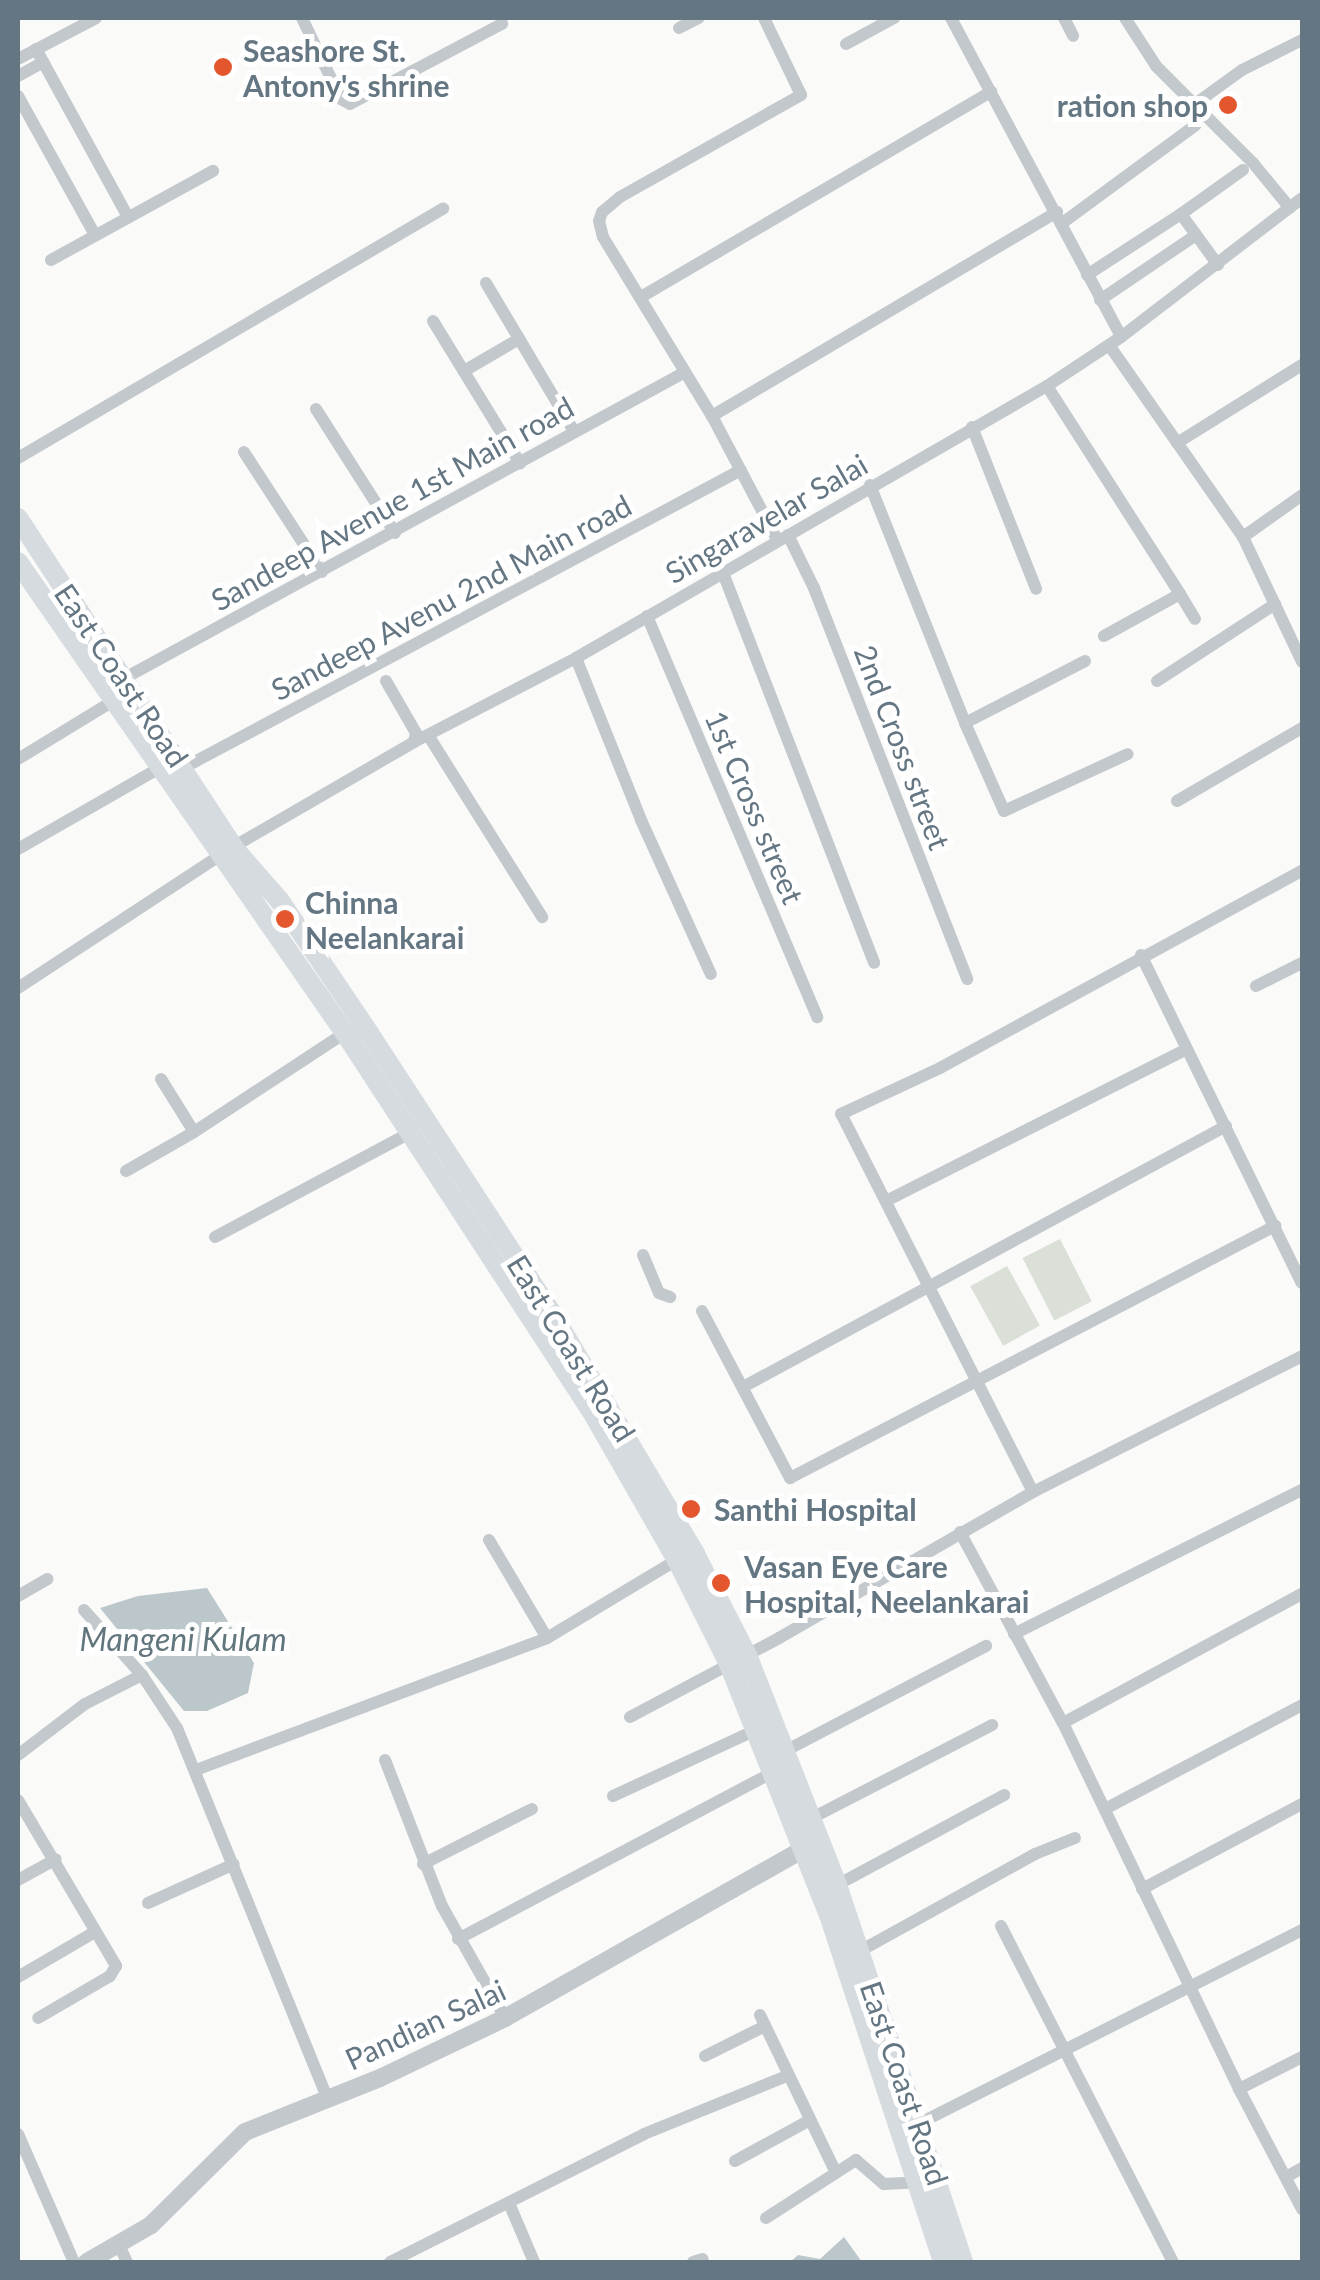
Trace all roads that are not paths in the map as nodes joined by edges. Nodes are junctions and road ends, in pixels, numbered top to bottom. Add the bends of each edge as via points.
1 (96, 18) edge
2 (302, 18) edge
3 (699, 18) edge
4 (764, 18) edge
5 (892, 18) edge
6 (951, 18) edge
7 (1064, 18) edge
8 (1124, 18) edge
9 (502, 24) dead end
10 (679, 28) dead end
11 (1073, 36) dead end
12 (1302, 40) edge
13 (846, 44) dead end
14 (39, 56) junction
15 (18, 59) edge
16 (18, 76) edge
17 (990, 92) junction
18 (18, 96) edge
19 (1195, 104) junction
20 (1196, 125) dead end
21 (1243, 170) dead end
22 (212, 171) dead end
23 (1302, 198) edge
24 (1290, 208) junction
25 (442, 209) dead end
26 (1181, 214) junction
27 (128, 217) junction
28 (1059, 218) junction
29 (95, 235) junction
30 (1196, 235) junction
31 (51, 260) dead end
32 (1218, 265) junction
33 (1087, 275) junction
34 (486, 283) dead end
35 (641, 297) junction
36 (1100, 300) junction
37 (433, 320) dead end
38 (519, 339) junction
39 (1115, 341) junction
40 (1302, 365) edge
41 (464, 371) junction
42 (686, 372) junction
43 (1047, 386) junction
44 (316, 409) dead end
45 (712, 416) junction
46 (972, 427) junction
47 (574, 431) junction
48 (1178, 443) junction
49 (244, 452) dead end
50 (18, 458) edge
51 (520, 463) junction
52 (741, 470) junction
53 (870, 485) junction
54 (1302, 495) edge
55 (18, 518) edge
56 (395, 533) junction
57 (1243, 536) junction
58 (783, 538) junction
59 (18, 562) edge
60 (322, 572) junction
61 (723, 574) junction
62 (1036, 588) dead end
63 (1180, 594) junction
64 (1276, 604) junction
65 (646, 616) junction
66 (1195, 619) dead end
67 (1104, 636) dead end
68 (1302, 657) edge
69 (576, 658) junction
70 (1086, 662) dead end
71 (1157, 681) dead end
72 (386, 682) dead end
73 (123, 689) junction
74 (965, 723) junction
75 (1302, 728) edge
76 (428, 735) junction
77 (414, 742) junction
78 (1128, 754) dead end
79 (18, 759) edge
80 (161, 767) junction
81 (185, 768) junction
82 (1177, 800) dead end
83 (18, 849) edge
84 (228, 852) junction
85 (1302, 871) edge
86 (542, 917) dead end
87 (1141, 955) junction
88 (874, 963) dead end
89 (1302, 963) edge
90 (711, 974) dead end
91 (966, 979) dead end
92 (1256, 986) dead end
93 (18, 988) edge
94 (816, 1017) dead end
95 (345, 1032) junction
96 (1185, 1050) junction
97 (161, 1079) dead end
98 (1226, 1126) junction
99 (194, 1132) junction
100 (410, 1133) junction
101 (126, 1171) dead end
102 (888, 1200) junction
103 (1275, 1226) junction
104 (214, 1237) dead end
105 (643, 1255) dead end
106 (1302, 1284) edge
107 (928, 1286) junction
108 (670, 1297) dead end
109 (702, 1312) dead end
110 (1302, 1356) edge
111 (976, 1381) junction
112 (743, 1387) junction
113 (1302, 1490) edge
114 (1033, 1492) junction
115 (960, 1532) junction
116 (489, 1540) dead end
117 (677, 1560) junction
118 (48, 1579) dead end
119 (1302, 1594) edge
120 (18, 1596) edge
121 (84, 1610) dead end
122 (1014, 1634) junction
123 (548, 1638) junction
124 (986, 1646) dead end
125 (738, 1660) junction
126 (142, 1675) junction
127 (1302, 1705) edge
128 (630, 1717) dead end
129 (1062, 1723) junction
130 (992, 1725) dead end
131 (756, 1730) junction
132 (784, 1752) junction
133 (18, 1755) edge
134 (386, 1760) dead end
135 (196, 1770) junction
136 (772, 1773) junction
137 (1004, 1795) dead end
138 (613, 1796) dead end
139 (18, 1800) edge
140 (1302, 1804) edge
141 (532, 1809) dead end
142 (1105, 1809) junction
143 (810, 1819) junction
144 (1075, 1838) dead end
145 (810, 1845) junction
146 (56, 1859) junction
147 (234, 1864) junction
148 (423, 1864) junction
149 (18, 1880) edge
150 (837, 1885) junction
151 (1142, 1889) junction
152 (148, 1903) dead end
153 (1001, 1926) dead end
154 (1302, 1930) edge
155 (94, 1933) junction
156 (458, 1940) junction
157 (860, 1950) junction
158 (18, 1977) edge
159 (1189, 1988) junction
160 (38, 2018) dead end
161 (505, 2018) junction
162 (1063, 2051) junction
163 (706, 2056) dead end
164 (1302, 2056) edge
165 (787, 2076) junction
166 (1239, 2090) junction
167 (328, 2099) junction
168 (810, 2120) junction
169 (918, 2124) junction
170 (18, 2134) edge
171 (734, 2161) dead end
172 (1302, 2168) edge
173 (836, 2173) junction
174 (1286, 2177) junction
175 (919, 2182) junction
176 (509, 2204) junction
177 (1302, 2209) edge
178 (938, 2210) junction
179 (766, 2218) dead end
180 (123, 2254) edge
181 (74, 2262) edge
182 (86, 2262) edge
183 (390, 2262) edge
184 (534, 2262) edge
185 (943, 2262) edge
186 (963, 2262) edge
187 (1173, 2262) edge

1 - 14 street
2 - 9 street via 341,99 350,104
3 - 10 street
4 - 35 street, 2nd Cross street via 801,94 602,212 603,236
5 - 13 street
6 - 17 street
7 - 11 street
8 - 19 street via 1156,66
12 - 19 street via 1242,70
14 - 15 street
14 - 16 street
14 - 27 street
17 - 28 street
17 - 35 street
18 - 29 street
19 - 24 street
20 - 28 street
21 - 26 street
22 - 27 street
23 - 24 street, Singaravelar Salai
24 - 32 street, Singaravelar Salai
25 - 50 street
26 - 30 street
26 - 33 street
27 - 29 street
28 - 33 street
28 - 45 street
29 - 31 street
30 - 32 street
30 - 36 street
32 - 39 street, Singaravelar Salai
33 - 36 street
34 - 38 street
35 - 42 street, 2nd Cross street
36 - 39 street
37 - 41 street
38 - 41 street
38 - 47 street
39 - 43 street, Singaravelar Salai
39 - 48 street
40 - 48 street
41 - 51 street
42 - 45 street, 2nd Cross street
42 - 47 street, Sandeep Avenue 1st Main road
43 - 46 street, Singaravelar Salai
43 - 63 street
44 - 56 street
45 - 52 street, 2nd Cross street
46 - 53 street, Singaravelar Salai
46 - 62 street
47 - 51 street, Sandeep Avenue 1st Main road
48 - 57 street
49 - 60 street
51 - 56 street, Sandeep Avenue 1st Main road
52 - 58 street, 2nd Cross street
52 - 81 street, Sandeep Avenu 2nd Main road
53 - 58 street, Singaravelar Salai
53 - 74 street
54 - 57 street
55 - 73 main road, East Coast Road
56 - 60 street, Sandeep Avenue 1st Main road
57 - 64 street
58 - 61 street, Singaravelar Salai
58 - 91 street, 2nd Cross street via 814,588
59 - 73 main road, East Coast Road
60 - 73 street, Sandeep Avenue 1st Main road
61 - 65 street, Singaravelar Salai
61 - 88 street
63 - 66 street
63 - 67 street
64 - 68 street
64 - 71 street
65 - 69 street, Singaravelar Salai
65 - 94 street, 1st Cross street
69 - 76 street, Singaravelar Salai
69 - 90 street
70 - 74 street
72 - 77 street via 416,733
73 - 79 street, Sandeep Avenue 1st Main road
73 - 80 main road, East Coast Road
73 - 81 main road, East Coast Road
74 - 78 street via 1004,812
75 - 82 street
76 - 77 street, Singaravelar Salai
76 - 86 street
77 - 84 street, Singaravelar Salai
80 - 83 street
80 - 84 main road, East Coast Road
81 - 84 main road, East Coast Road
84 - 93 street, Singaravelar Salai
84 - 95 main road, East Coast Road
84 - 125 main road, East Coast Road via 280,902 551,1312 696,1554
85 - 87 street
87 - 96 street
87 - 102 street via 940,1068 841,1114
89 - 92 street
95 - 99 street
95 - 100 main road, East Coast Road
96 - 98 street
96 - 102 street
97 - 99 street
98 - 103 street
98 - 107 street
99 - 101 street
100 - 104 street
100 - 117 main road, East Coast Road via 595,1417
102 - 107 street
103 - 106 street
103 - 111 street
105 - 108 street via 659,1293
107 - 111 street
107 - 112 street
109 - 112 street
110 - 114 street
111 - 112 street via 790,1478
111 - 114 street
113 - 122 street
114 - 115 street
115 - 122 street
115 - 125 street
116 - 123 street
117 - 123 street
117 - 125 main road, East Coast Road
118 - 120 street
119 - 129 street
121 - 126 street
122 - 129 street
123 - 135 street
124 - 132 street
125 - 128 street
125 - 131 main road, East Coast Road
125 - 132 main road, East Coast Road
126 - 133 street via 85,1704
126 - 135 street
127 - 142 street
129 - 142 street
130 - 143 street
131 - 136 main road, East Coast Road
131 - 138 street
132 - 143 main road, East Coast Road
134 - 148 street
135 - 147 street
136 - 145 main road, East Coast Road
136 - 156 street
137 - 150 street
139 - 146 street
140 - 151 street
141 - 148 street
142 - 151 street
143 - 145 main road, East Coast Road
144 - 157 street
145 - 150 main road, East Coast Road
145 - 161 street, Pandian Salai
145 - 175 main road, East Coast Road
146 - 149 street
146 - 155 street
147 - 152 street
147 - 167 street
148 - 156 street
150 - 157 main road, East Coast Road
151 - 159 street
153 - 162 street
154 - 159 street
155 - 158 street
155 - 160 street via 116,1971
156 - 161 street
157 - 169 main road, East Coast Road
159 - 162 street
159 - 166 street
161 - 167 street, Pandian Salai
162 - 169 street
162 - 187 street
163 - 165 street via 762,2020
164 - 166 street
165 - 168 street
165 - 176 street via 644,2134
166 - 174 street
167 - 180 street, Pandian Salai via 244,2132
168 - 171 street
168 - 173 street
169 - 178 main road, East Coast Road
170 - 181 street
172 - 174 street
173 - 175 street via 856,2160 884,2184
173 - 179 street
174 - 177 street
175 - 178 main road, East Coast Road
176 - 183 street
176 - 184 street
178 - 185 main road, East Coast Road
178 - 186 main road, East Coast Road
180 - 182 street, Pandian Salai

